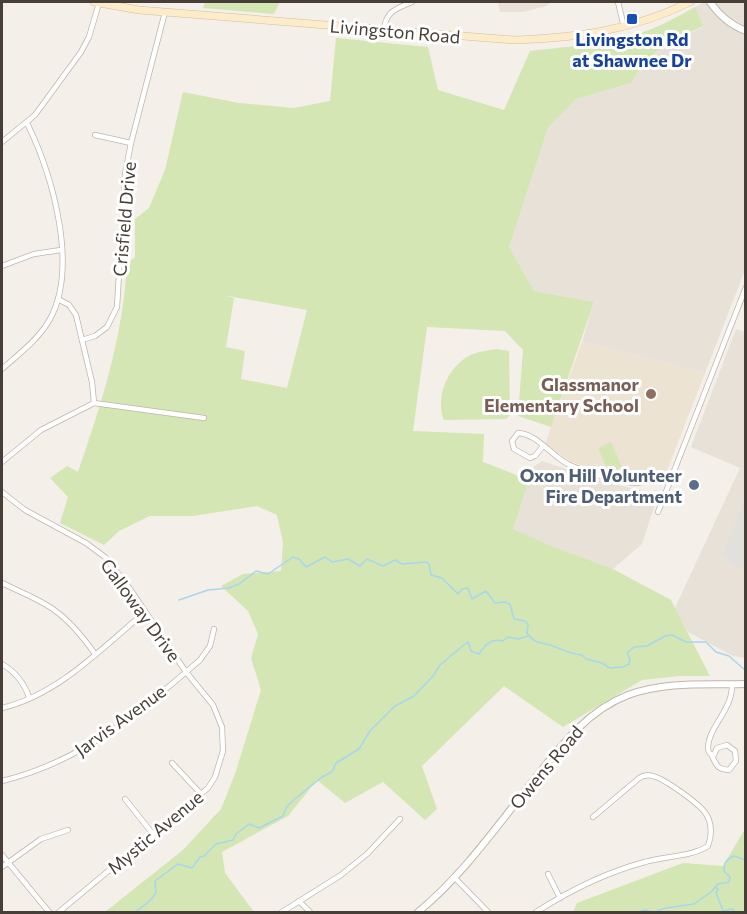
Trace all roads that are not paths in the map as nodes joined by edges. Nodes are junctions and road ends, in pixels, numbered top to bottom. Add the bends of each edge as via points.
1 (97, 2) edge
2 (412, 2) edge
3 (618, 2) edge
4 (690, 2) edge
5 (710, 2) edge
6 (165, 12) junction
7 (624, 27) junction
8 (384, 31) junction
9 (746, 31) edge
10 (27, 123) junction
11 (95, 135) dead end
12 (2, 142) edge
13 (131, 143) junction
14 (61, 250) junction
15 (2, 266) edge
16 (746, 287) edge
17 (58, 299) junction
18 (82, 340) junction
19 (2, 369) edge
20 (94, 403) junction
21 (204, 417) dead end
22 (543, 446) junction
23 (2, 462) edge
24 (671, 479) junction
25 (2, 492) edge
26 (658, 513) dead end
27 (2, 583) edge
28 (145, 612) junction
29 (214, 629) dead end
30 (95, 654) junction
31 (2, 664) edge
32 (186, 672) junction
33 (732, 684) junction
34 (746, 684) edge
35 (29, 698) junction
36 (2, 708) edge
37 (223, 735) joint
38 (712, 757) junction
39 (172, 763) dead end
40 (2, 781) edge
41 (201, 794) junction
42 (125, 799) dead end
43 (593, 817) dead end
44 (400, 819) dead end
45 (68, 830) dead end
46 (153, 834) junction
47 (2, 855) edge
48 (8, 862) junction
49 (2, 867) edge
50 (548, 874) dead end
51 (454, 877) junction
52 (560, 898) junction
53 (299, 901) junction
54 (49, 912) edge
55 (58, 912) edge
56 (282, 912) edge
57 (310, 912) edge
58 (418, 912) edge
59 (488, 912) edge
60 (536, 912) edge

1 - 6 main road, Livingston Road
1 - 10 street via 89,37 81,52
2 - 8 street via 393,10 385,20
3 - 7 street
4 - 7 main road, Livingston Road
5 - 9 street via 728,21
6 - 8 main road, Livingston Road
6 - 13 street, Crisfield Drive
7 - 8 main road, Livingston Road via 579,36 514,40
10 - 12 street
10 - 14 street via 52,188
11 - 13 street
13 - 18 street, Crisfield Drive via 123,197 117,307 107,327
14 - 15 street via 34,254
14 - 17 street
16 - 24 street
17 - 18 street via 75,311
17 - 19 street via 41,332
18 - 20 street
20 - 21 street
20 - 23 street via 47,426
22 - 22 street via 518,433 512,441 514,449 530,458
22 - 24 street via 568,464 592,473 633,483 659,477
24 - 26 street
25 - 28 street, Galloway Drive via 105,557
27 - 30 street via 56,611
28 - 30 street
28 - 32 street, Galloway Drive
29 - 32 street, Jarvis Avenue via 207,652
30 - 35 street via 68,676
31 - 35 street via 20,680
32 - 37 street, Galloway Drive via 213,705
32 - 40 street, Jarvis Avenue via 94,743 48,767
33 - 34 street, Owens Road
33 - 38 street via 731,700 710,740
33 - 51 street, Owens Road via 656,688 623,697 591,716 564,742
35 - 36 street
37 - 41 street, Mystic Avenue via 215,777
38 - 38 street via 717,748 727,745 734,749 737,758 729,770 716,766
39 - 41 street
41 - 46 street, Mystic Avenue
42 - 46 street
43 - 52 street via 638,779 655,776 704,811 711,835 708,846 699,851 645,861
44 - 53 street via 357,863
45 - 48 street via 40,839
46 - 55 street, Mystic Avenue
47 - 48 street
48 - 49 street
48 - 54 street
50 - 52 street
51 - 58 street, Owens Road
51 - 59 street
52 - 60 street
53 - 56 street
53 - 57 street

